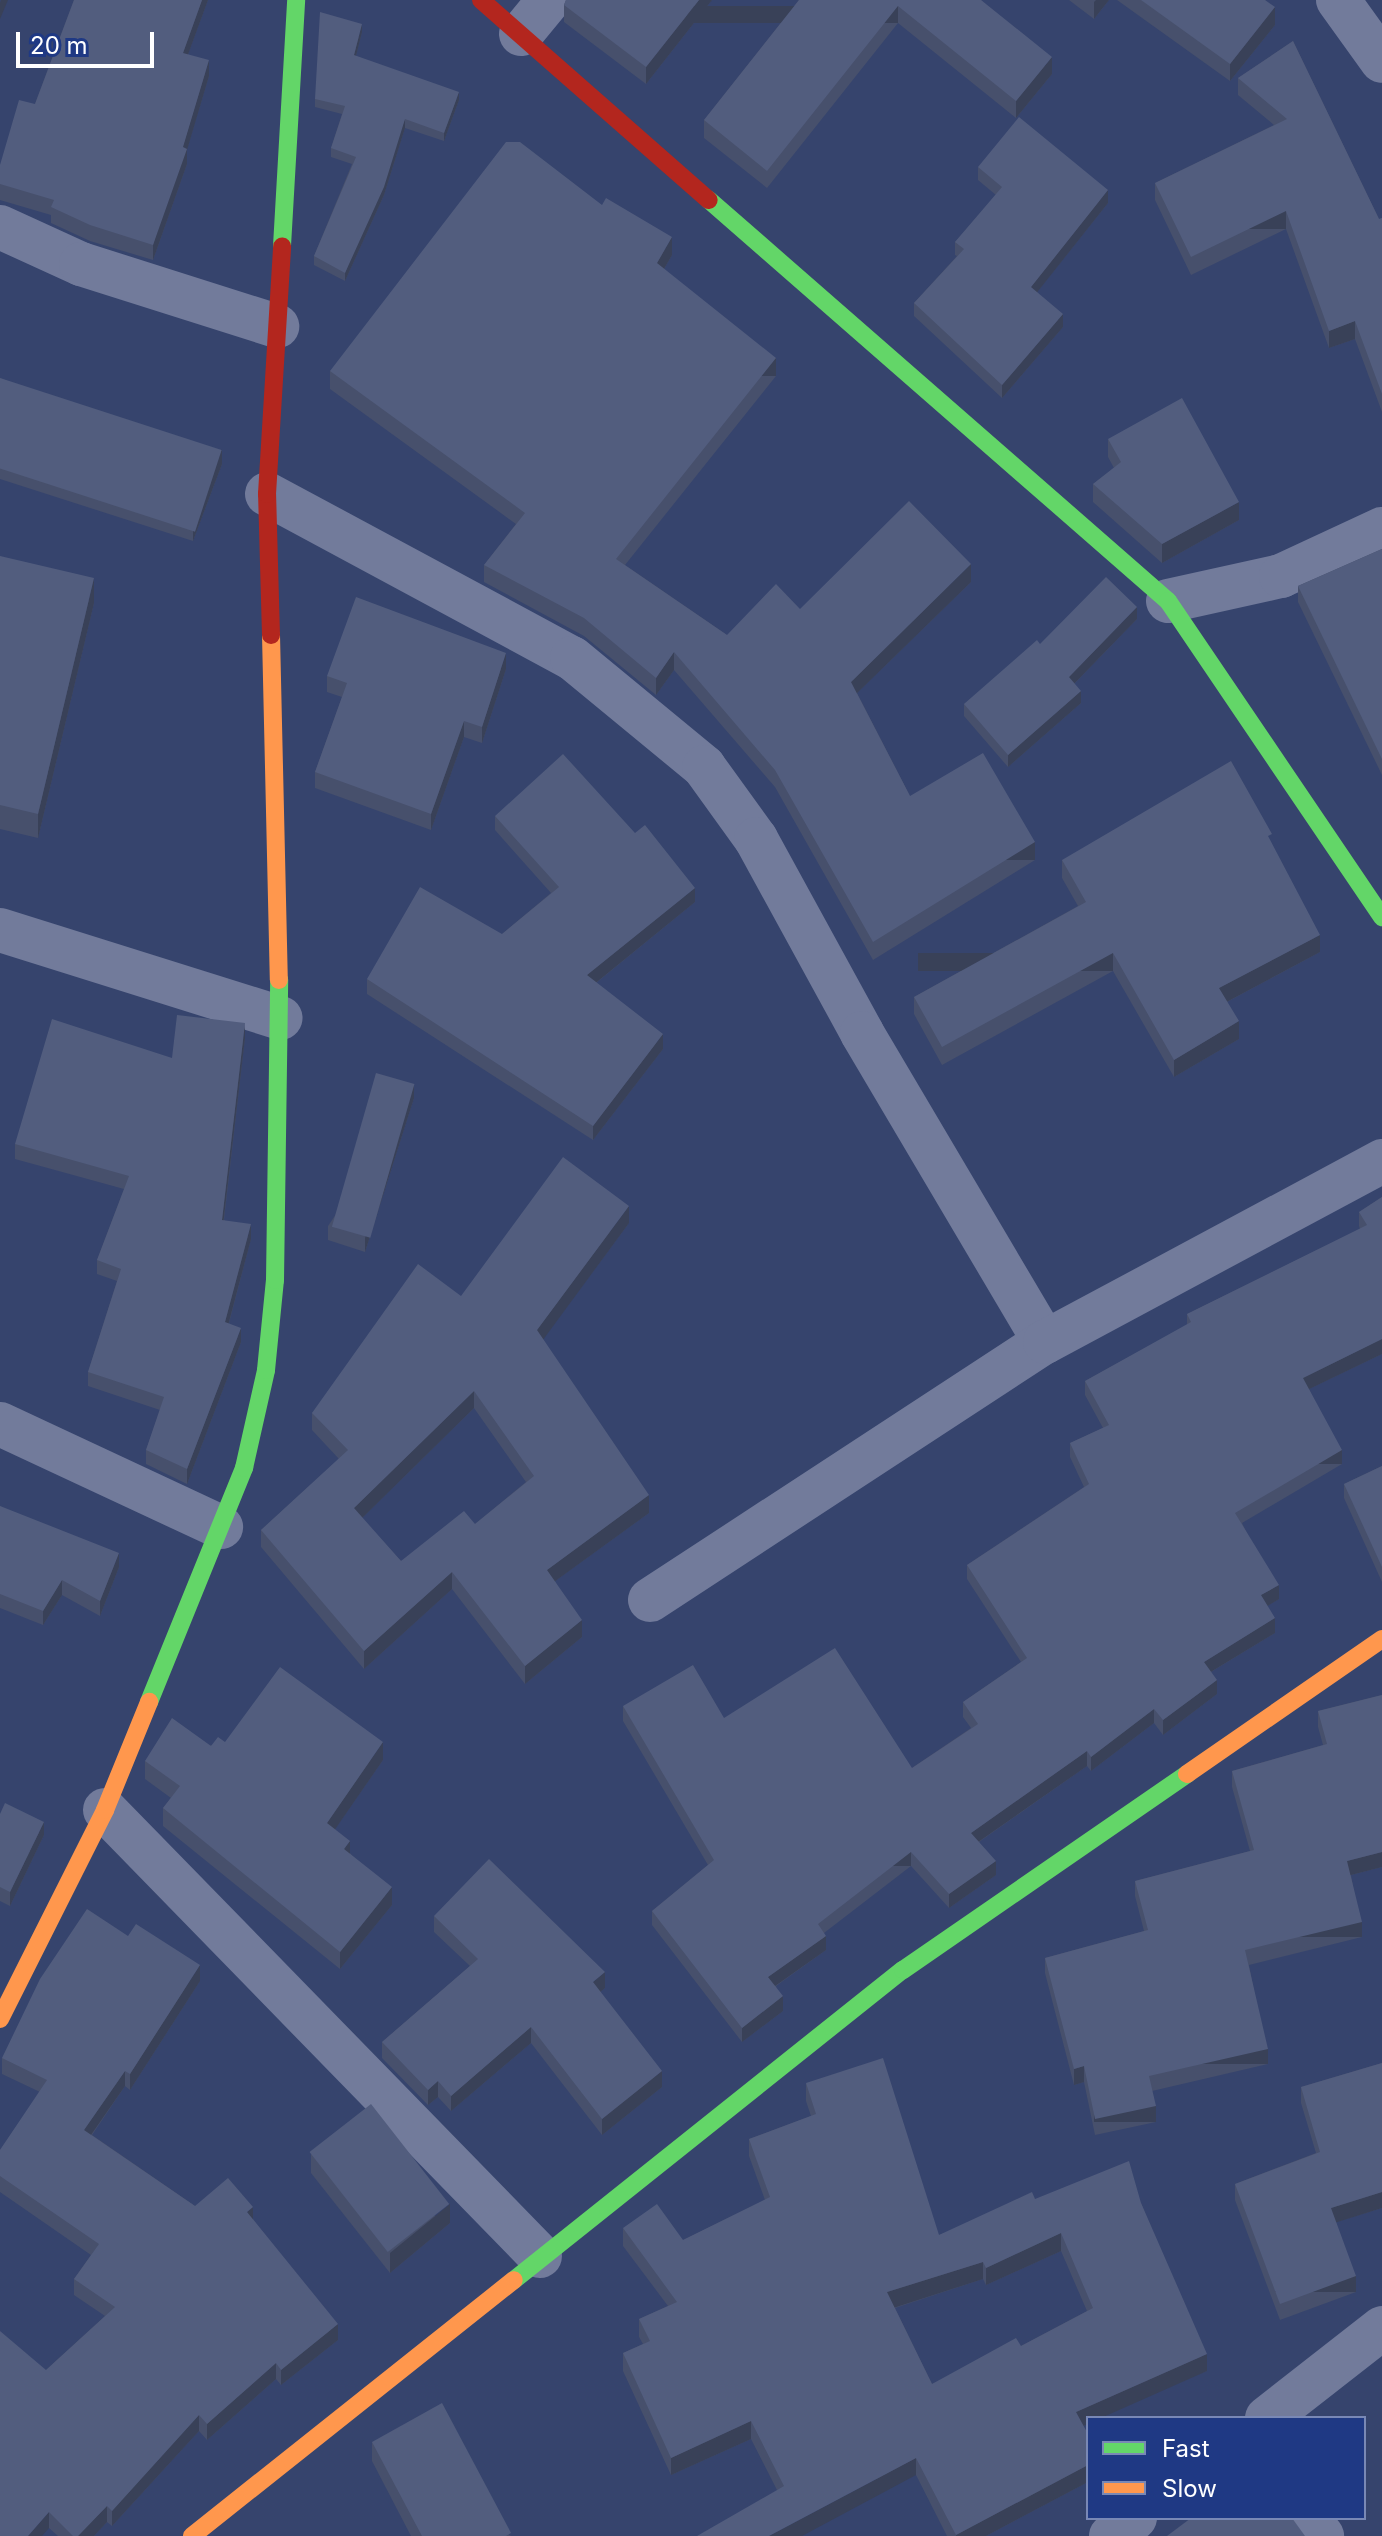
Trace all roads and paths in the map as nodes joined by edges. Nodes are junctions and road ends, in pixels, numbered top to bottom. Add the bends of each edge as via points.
1 (296, 0) edge
2 (481, 0) edge
3 (549, 0) edge
4 (1338, 0) edge
5 (521, 34) junction
6 (1382, 61) edge
7 (0, 227) edge
8 (277, 326) junction
9 (267, 494) junction
10 (1382, 529) edge
11 (1168, 601) junction
12 (1382, 917) edge
13 (0, 930) edge
14 (280, 1018) junction
15 (1382, 1161) edge
16 (1045, 1342) junction
17 (0, 1424) edge
18 (221, 1527) junction
19 (650, 1600) dead end
20 (1382, 1639) edge
21 (105, 1810) junction
22 (0, 2019) edge
23 (540, 2256) junction
24 (1382, 2328) edge
25 (1270, 2416) edge
26 (1132, 2520) edge
27 (1310, 2520) edge
28 (192, 2536) edge
29 (1111, 2536) edge
30 (1322, 2536) edge

1 - 8 street
2 - 5 street
3 - 5 street
4 - 6 street
5 - 11 street
7 - 8 street via 81,264
8 - 9 street
9 - 14 street
9 - 16 street via 572,658 704,767 756,839 862,1033
10 - 11 street via 1281,576
11 - 12 street
13 - 14 street
14 - 18 street via 275,1280 266,1370 244,1468
15 - 16 street
16 - 19 street
17 - 18 street
18 - 21 street
20 - 23 street via 903,1970
21 - 22 street
21 - 23 street
23 - 28 street
24 - 25 street
26 - 29 street
27 - 30 street

